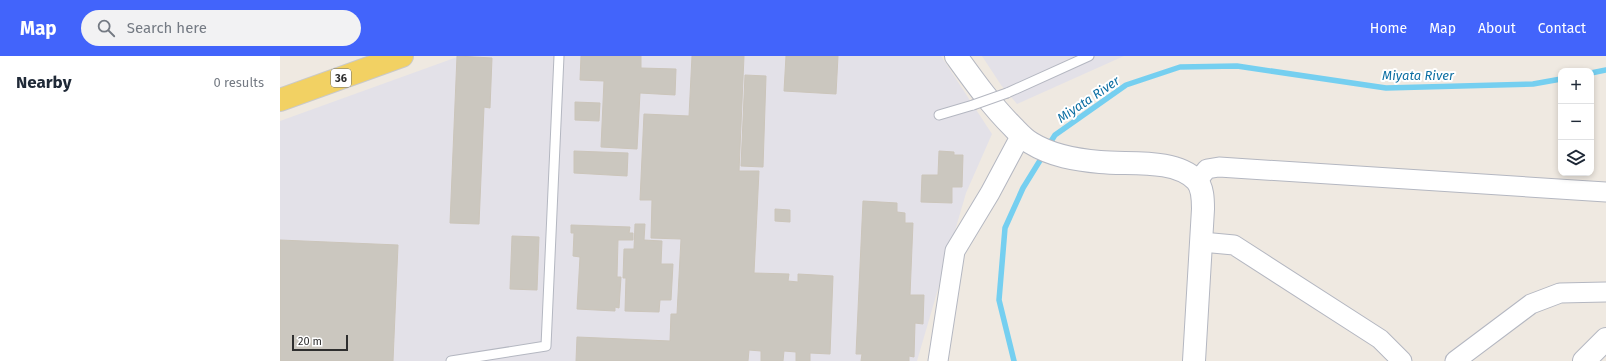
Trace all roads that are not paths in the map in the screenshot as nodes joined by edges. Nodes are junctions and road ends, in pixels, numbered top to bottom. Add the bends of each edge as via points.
1 (402, 56) edge
2 (559, 56) edge
3 (956, 56) edge
4 (1089, 56) edge
5 (280, 100) edge
6 (939, 115) dead end
7 (1026, 139) junction
8 (1197, 181) junction
9 (1606, 192) edge
10 (1202, 242) junction
11 (1606, 292) edge
12 (1606, 339) edge
13 (452, 361) edge
14 (938, 361) edge
15 (1194, 361) edge
16 (1402, 361) edge
17 (1455, 361) edge
18 (1584, 361) edge

1 - 5 main road, 36
2 - 13 lane via 546,346
3 - 7 street via 1000,114
4 - 6 lane, bridge via 1007,93
7 - 8 street via 1059,156 1178,168
7 - 14 street via 990,192 955,251
8 - 9 street via 1207,169 1220,167
8 - 10 street via 1203,197
10 - 15 street
10 - 16 street via 1234,245 1380,339
11 - 17 street via 1560,293 1531,304
12 - 18 street

